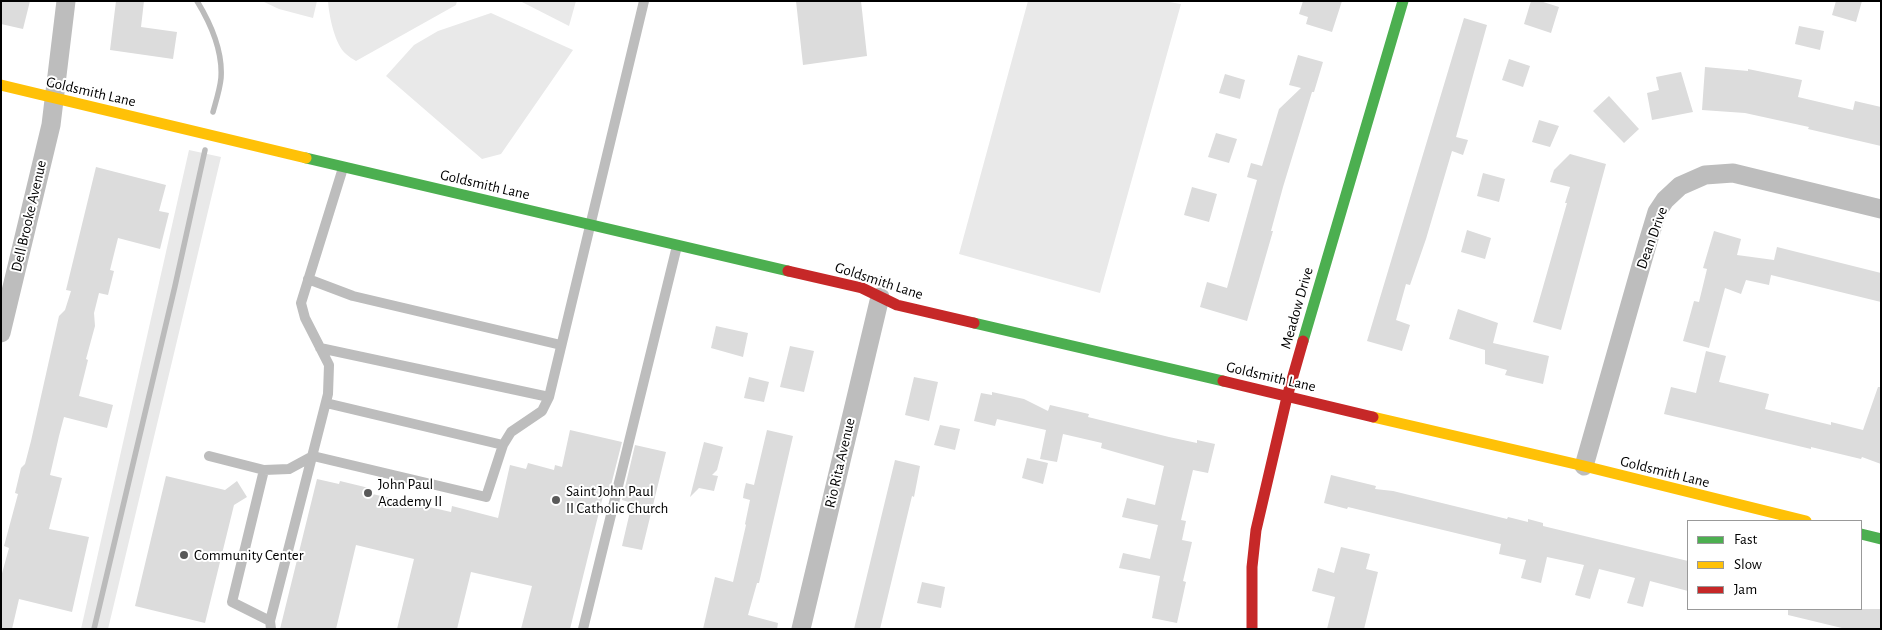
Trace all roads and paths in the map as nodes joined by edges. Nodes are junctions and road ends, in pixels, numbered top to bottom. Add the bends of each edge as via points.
1 (66, 1) edge
2 (644, 1) edge
3 (1403, 1) edge
4 (1, 85) edge
5 (55, 99) junction
6 (344, 167) junction
7 (1881, 209) edge
8 (590, 225) junction
9 (678, 246) junction
10 (308, 279) junction
11 (880, 297) junction
12 (1, 333) edge
13 (562, 345) junction
14 (320, 348) junction
15 (549, 397) junction
16 (1287, 397) junction
17 (326, 403) junction
18 (503, 445) junction
19 (209, 456) dead end
20 (313, 456) junction
21 (1584, 466) junction
22 (264, 470) junction
23 (1802, 520) edge
24 (1862, 534) edge
25 (1881, 539) edge
26 (271, 625) edge
27 (583, 629) edge
28 (801, 629) edge
29 (1252, 629) edge

1 - 5 street, Dell Brooke Avenue
2 - 8 lane
3 - 16 street, Meadow Drive
4 - 5 street, Goldsmith Lane
5 - 6 street, Goldsmith Lane
5 - 12 street, Dell Brooke Avenue
6 - 8 street, Goldsmith Lane
6 - 10 lane
7 - 21 street, Dean Drive via 1733,174 1705,175 1680,186 1658,212
8 - 9 street, Goldsmith Lane
8 - 13 lane
9 - 11 street, Goldsmith Lane via 862,288
9 - 27 lane
10 - 13 lane via 353,296
10 - 14 lane via 301,303
11 - 16 street, Goldsmith Lane via 897,305
11 - 28 street, Rio Rita Avenue
13 - 15 lane
14 - 15 lane
14 - 17 lane via 329,365
15 - 18 lane via 542,411 511,432
16 - 21 street, Goldsmith Lane
16 - 29 street, Meadow Drive via 1256,530 1252,567
17 - 18 lane
17 - 20 lane
18 - 20 lane via 486,497
19 - 22 lane
20 - 22 lane via 289,468
20 - 26 lane
21 - 23 street, Goldsmith Lane
22 - 26 lane via 232,602
24 - 25 street

